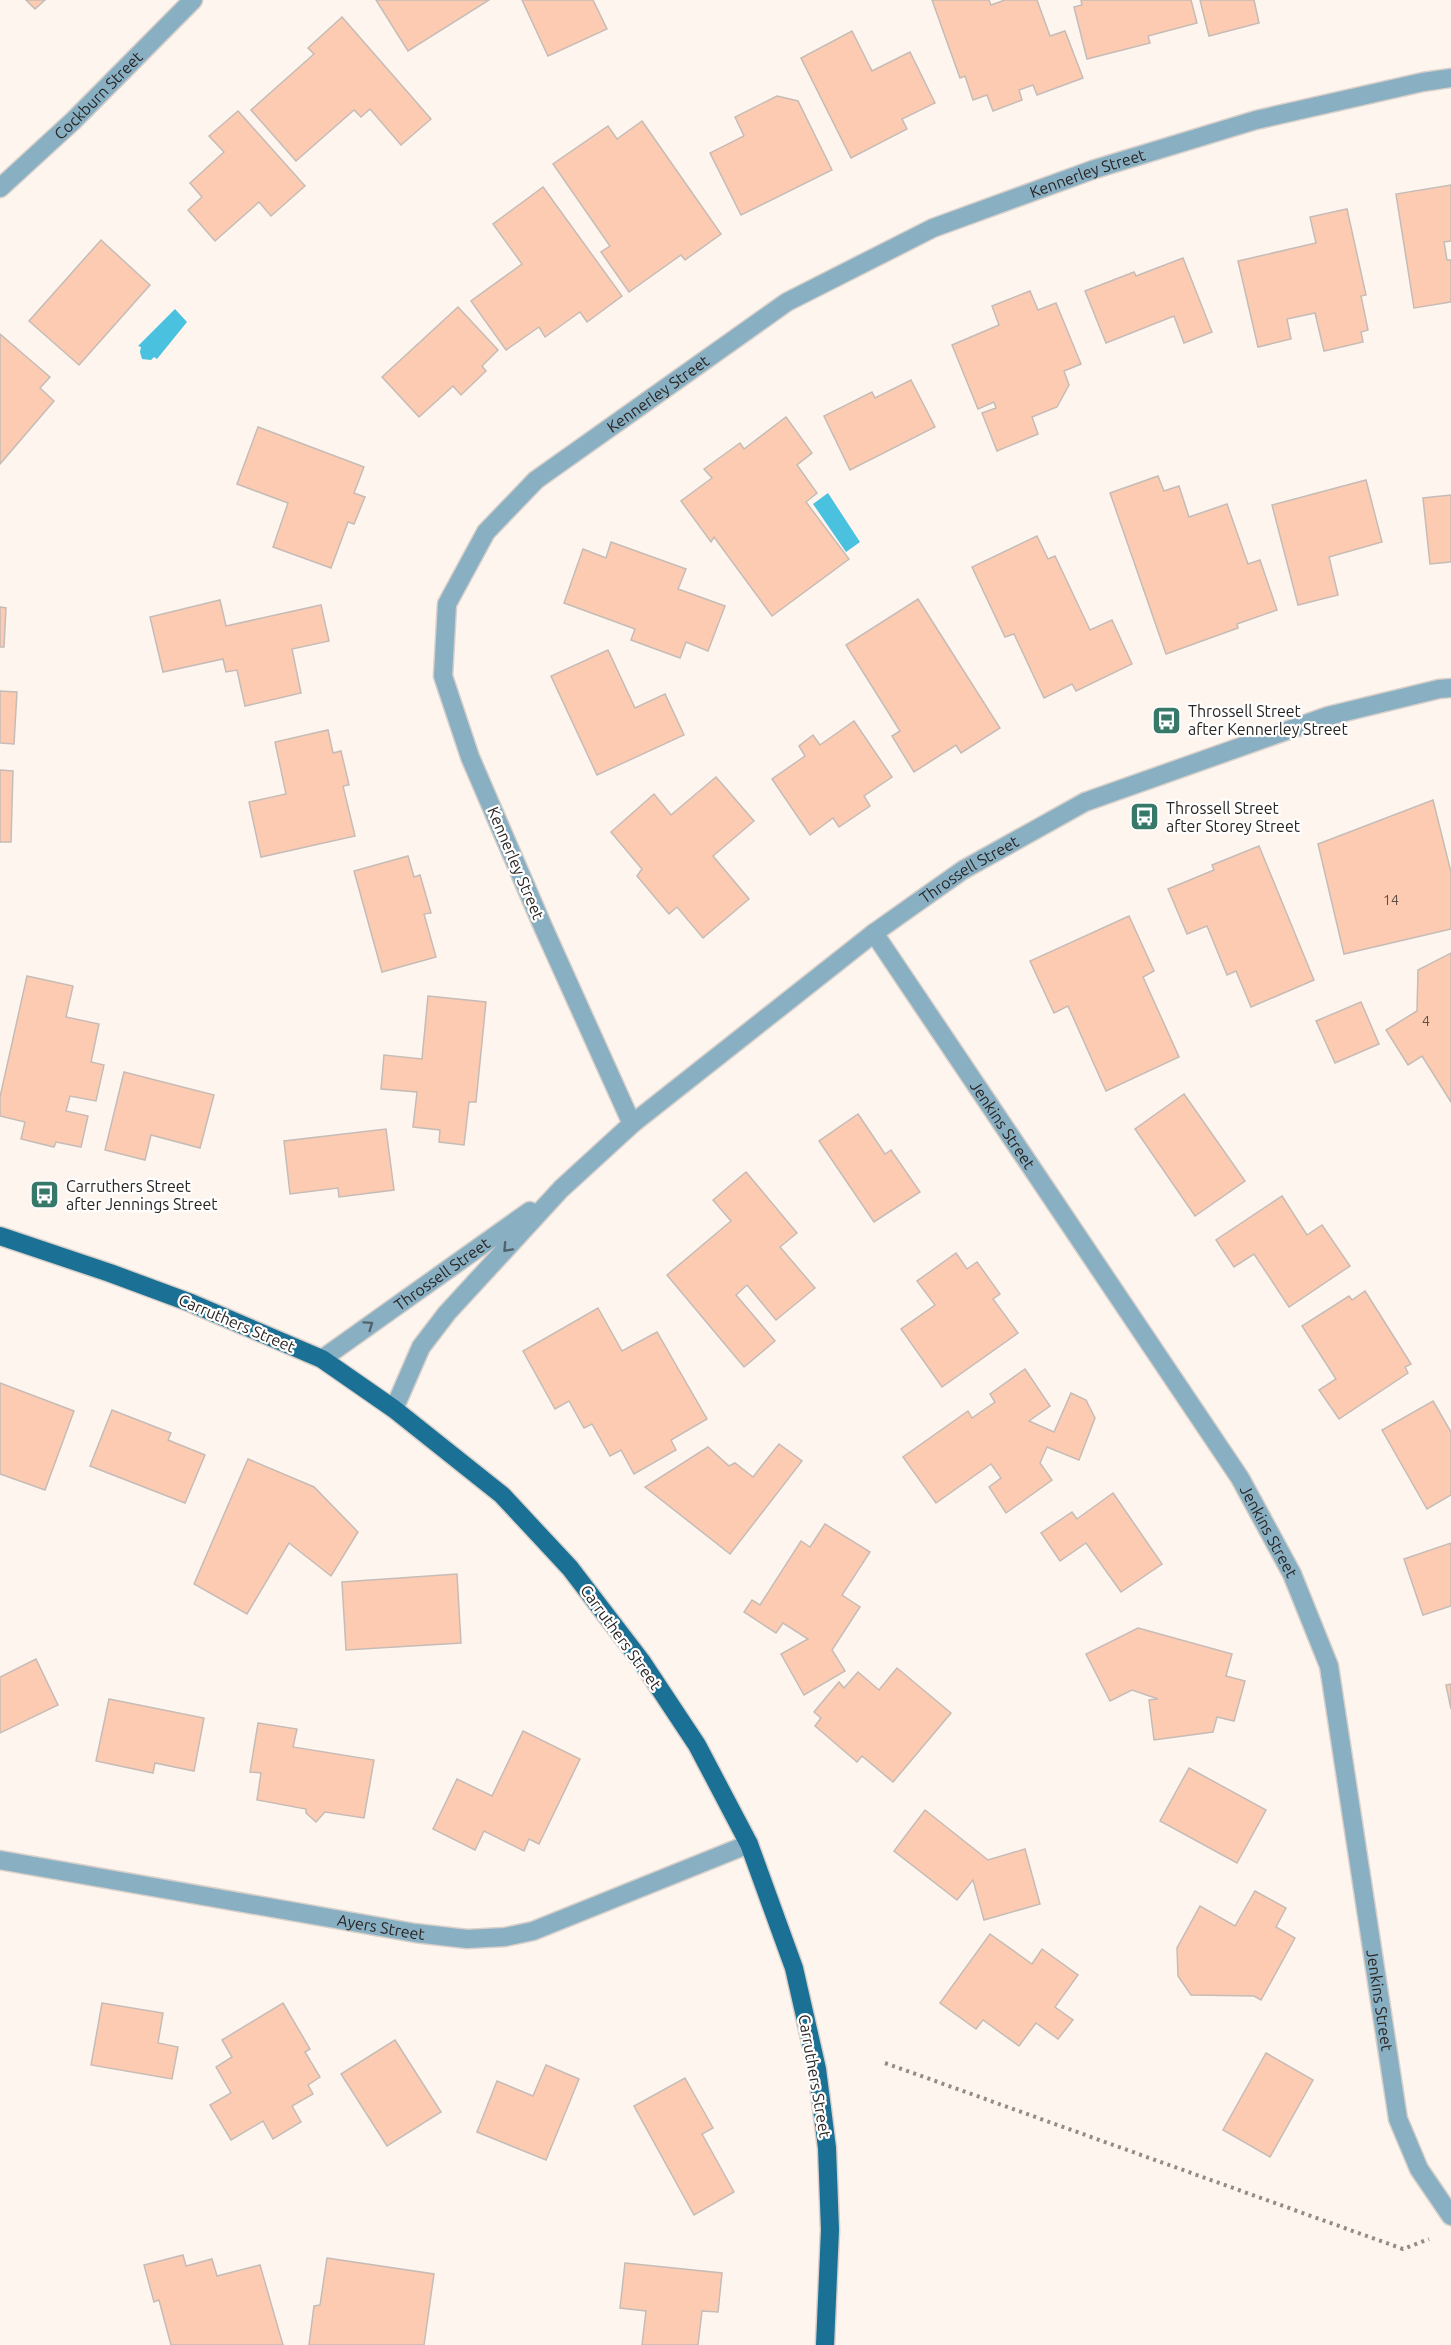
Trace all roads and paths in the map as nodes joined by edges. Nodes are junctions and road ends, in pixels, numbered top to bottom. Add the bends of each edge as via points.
1 (194, 0) edge
2 (1451, 78) edge
3 (0, 188) edge
4 (1451, 688) edge
5 (874, 933) junction
6 (632, 1124) junction
7 (561, 1189) junction
8 (0, 1236) edge
9 (322, 1359) junction
10 (394, 1409) junction
11 (749, 1844) junction
12 (0, 1860) edge
13 (885, 2063) dead end
14 (1451, 2216) edge
15 (1432, 2238) dead end
16 (825, 2345) edge

1 - 3 street, Cockburn Street
2 - 6 street, Kennerley Street via 1256,120 1095,169 933,228 778,308 536,480 486,532 447,604 443,676 470,757
4 - 5 street, Throssell Street via 1328,716 1086,802 970,866
5 - 6 street, Throssell Street
5 - 14 street, Jenkins Street via 1240,1478 1292,1574 1329,1666 1398,2119 1419,2169
6 - 7 street, Throssell Street
9 -> 7 street, Throssell Street
7 -> 10 street, Throssell Street via 447,1313 421,1347
8 - 9 main road, Carruthers Street via 191,1303
9 - 10 main road, Carruthers Street
10 - 11 main road, Carruthers Street via 502,1496 570,1568 642,1662 697,1745
11 - 12 street, Ayers Street via 532,1932 467,1939
11 - 16 main road, Carruthers Street via 795,1968 817,2069 827,2148 830,2230
13 - 15 path via 1403,2249

